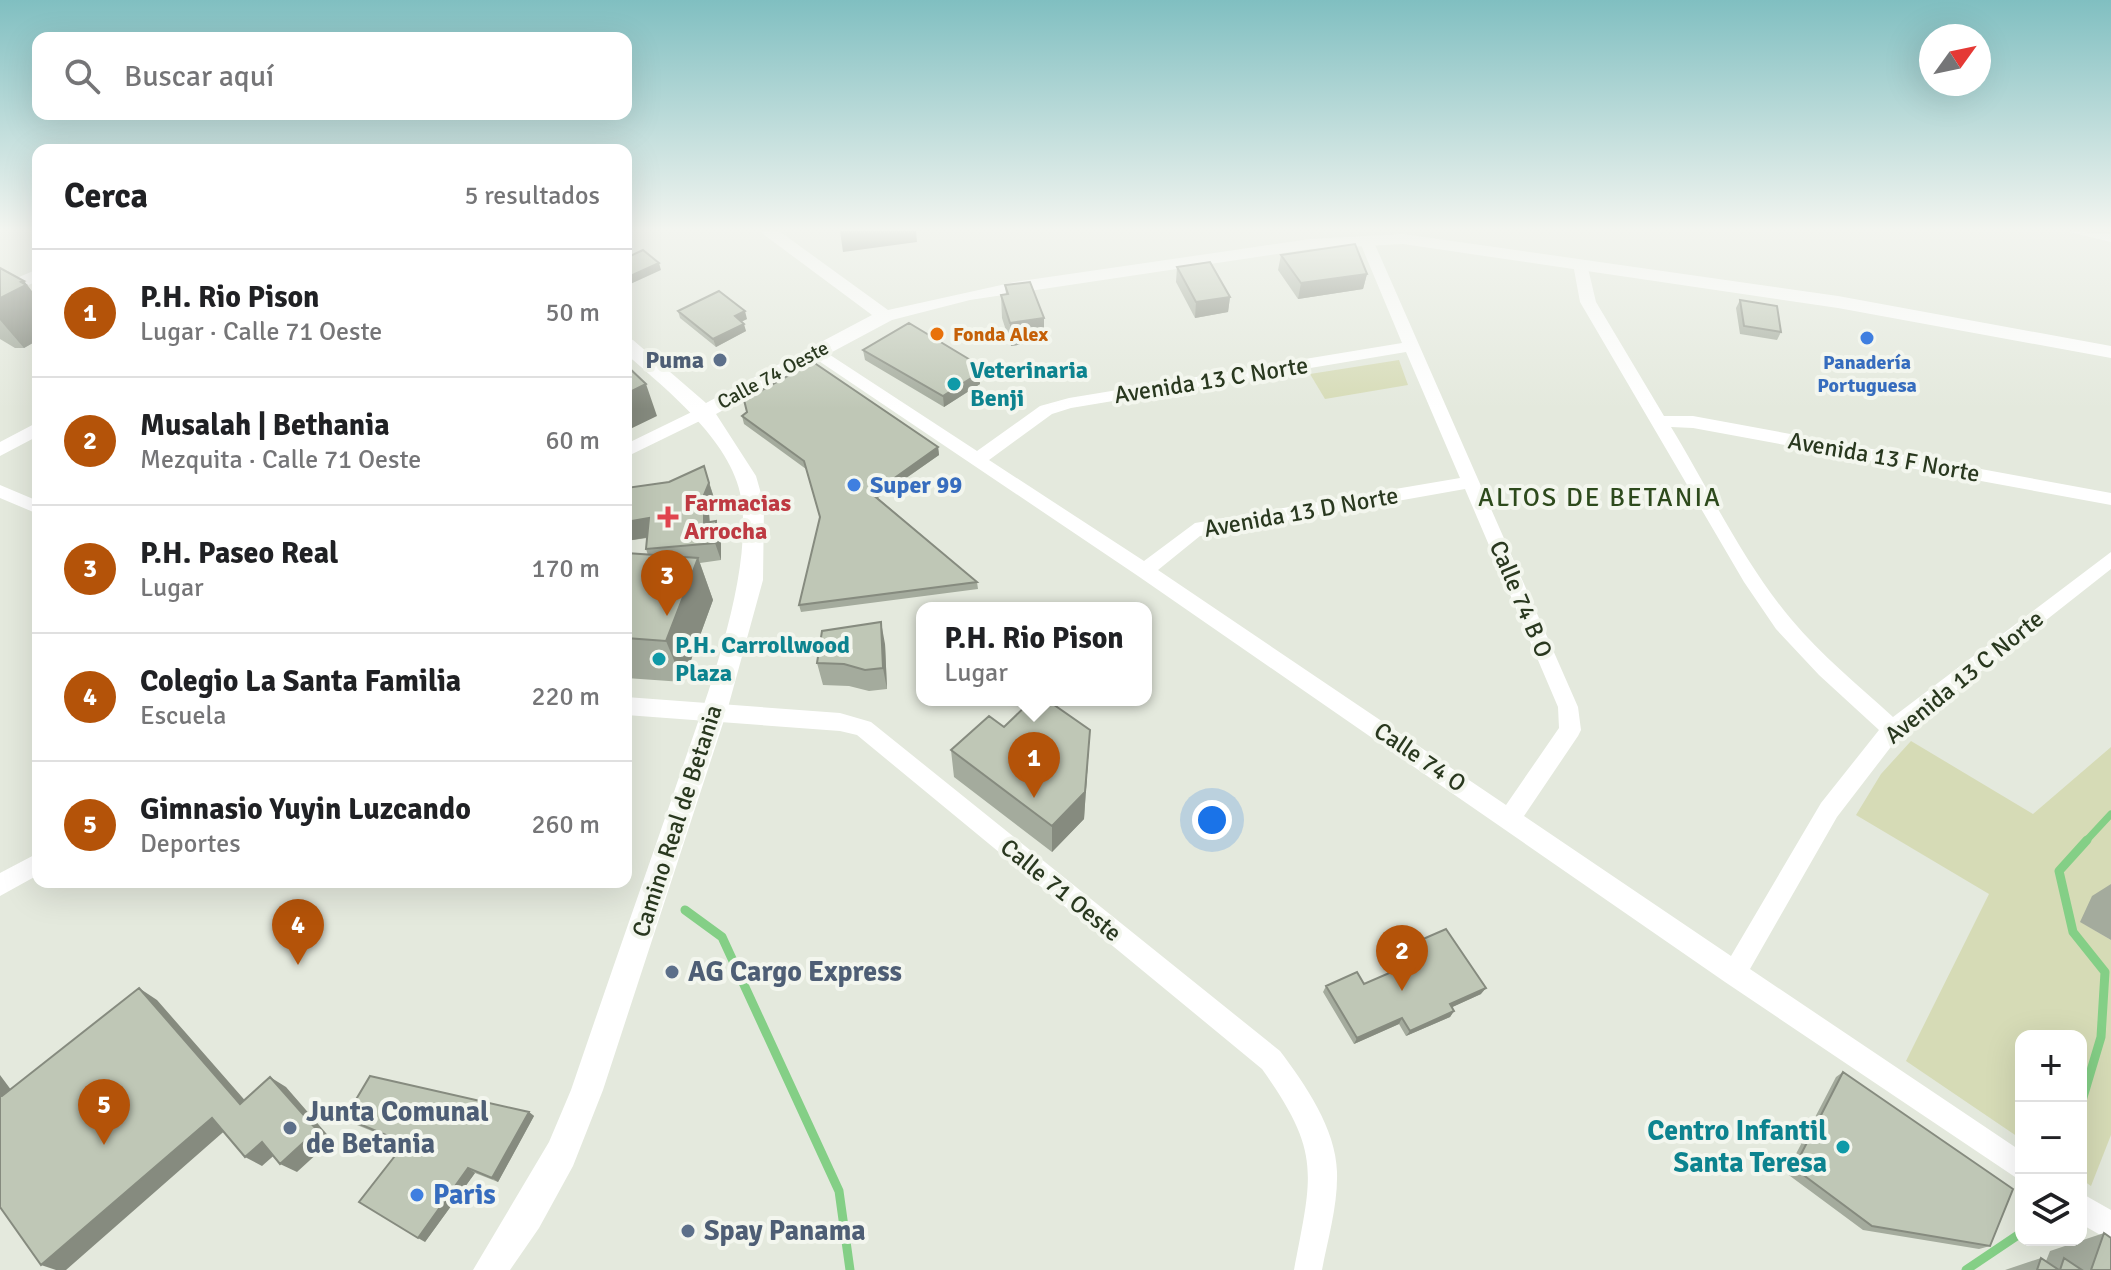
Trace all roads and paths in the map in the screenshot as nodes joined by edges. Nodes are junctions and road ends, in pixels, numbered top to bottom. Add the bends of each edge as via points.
1 (850, 290) edge
2 (997, 290) edge
3 (1388, 290) edge
4 (1586, 290) edge
5 (1758, 290) edge
6 (885, 316) junction
7 (1412, 346) junction
8 (632, 349) edge
9 (2111, 352) edge
10 (815, 353) junction
11 (704, 412) junction
12 (1657, 421) junction
13 (32, 431) edge
14 (632, 448) edge
15 (0, 450) edge
16 (977, 460) junction
17 (1470, 482) junction
18 (0, 491) edge
19 (2111, 499) edge
20 (32, 505) edge
21 (2111, 559) edge
22 (1145, 571) junction
23 (632, 706) edge
24 (714, 711) junction
25 (1892, 729) junction
26 (1510, 818) junction
27 (32, 866) edge
28 (0, 885) edge
29 (1734, 974) junction
30 (2015, 1163) edge
31 (2087, 1211) edge
32 (2111, 1227) edge
33 (490, 1270) edge
34 (1308, 1270) edge

1 - 6 street
2 - 6 street, Calle 74 Oeste
3 - 7 street, Calle 74 B O
4 - 12 street
5 - 9 street, Calle 74 Oeste
6 - 10 street, Calle 74 Oeste
7 - 16 street, Avenida 13 C Norte via 1069,403 1046,410
7 - 17 street, Calle 74 B O
8 - 11 street, Camino Real de Betania
10 - 11 street, Calle 74 Oeste
10 - 16 street, Calle 74 O
11 - 14 street
11 - 24 street, Camino Real de Betania via 745,476 753,504 751,580
12 - 19 street, Avenida 13 F Norte via 1693,422
12 - 25 street via 1783,624
13 - 15 street
16 - 22 street, Calle 74 O
17 - 22 street, Avenida 13 D Norte via 1195,530
17 - 26 street, Calle 74 B O via 1568,707 1570,730
18 - 20 street
21 - 25 street, Avenida 13 C Norte
22 - 26 street, Calle 74 O
23 - 24 street, Calle 71 Oeste
24 - 33 street, Camino Real de Betania via 587,1090 561,1154
24 - 34 street, Calle 71 Oeste via 863,728 1271,1060 1300,1107 1322,1159
25 - 29 street, Avenida 13 C Norte via 1829,810
26 - 29 street, Calle 74 O
27 - 28 street
29 - 30 street, Calle 74 O
31 - 32 street

